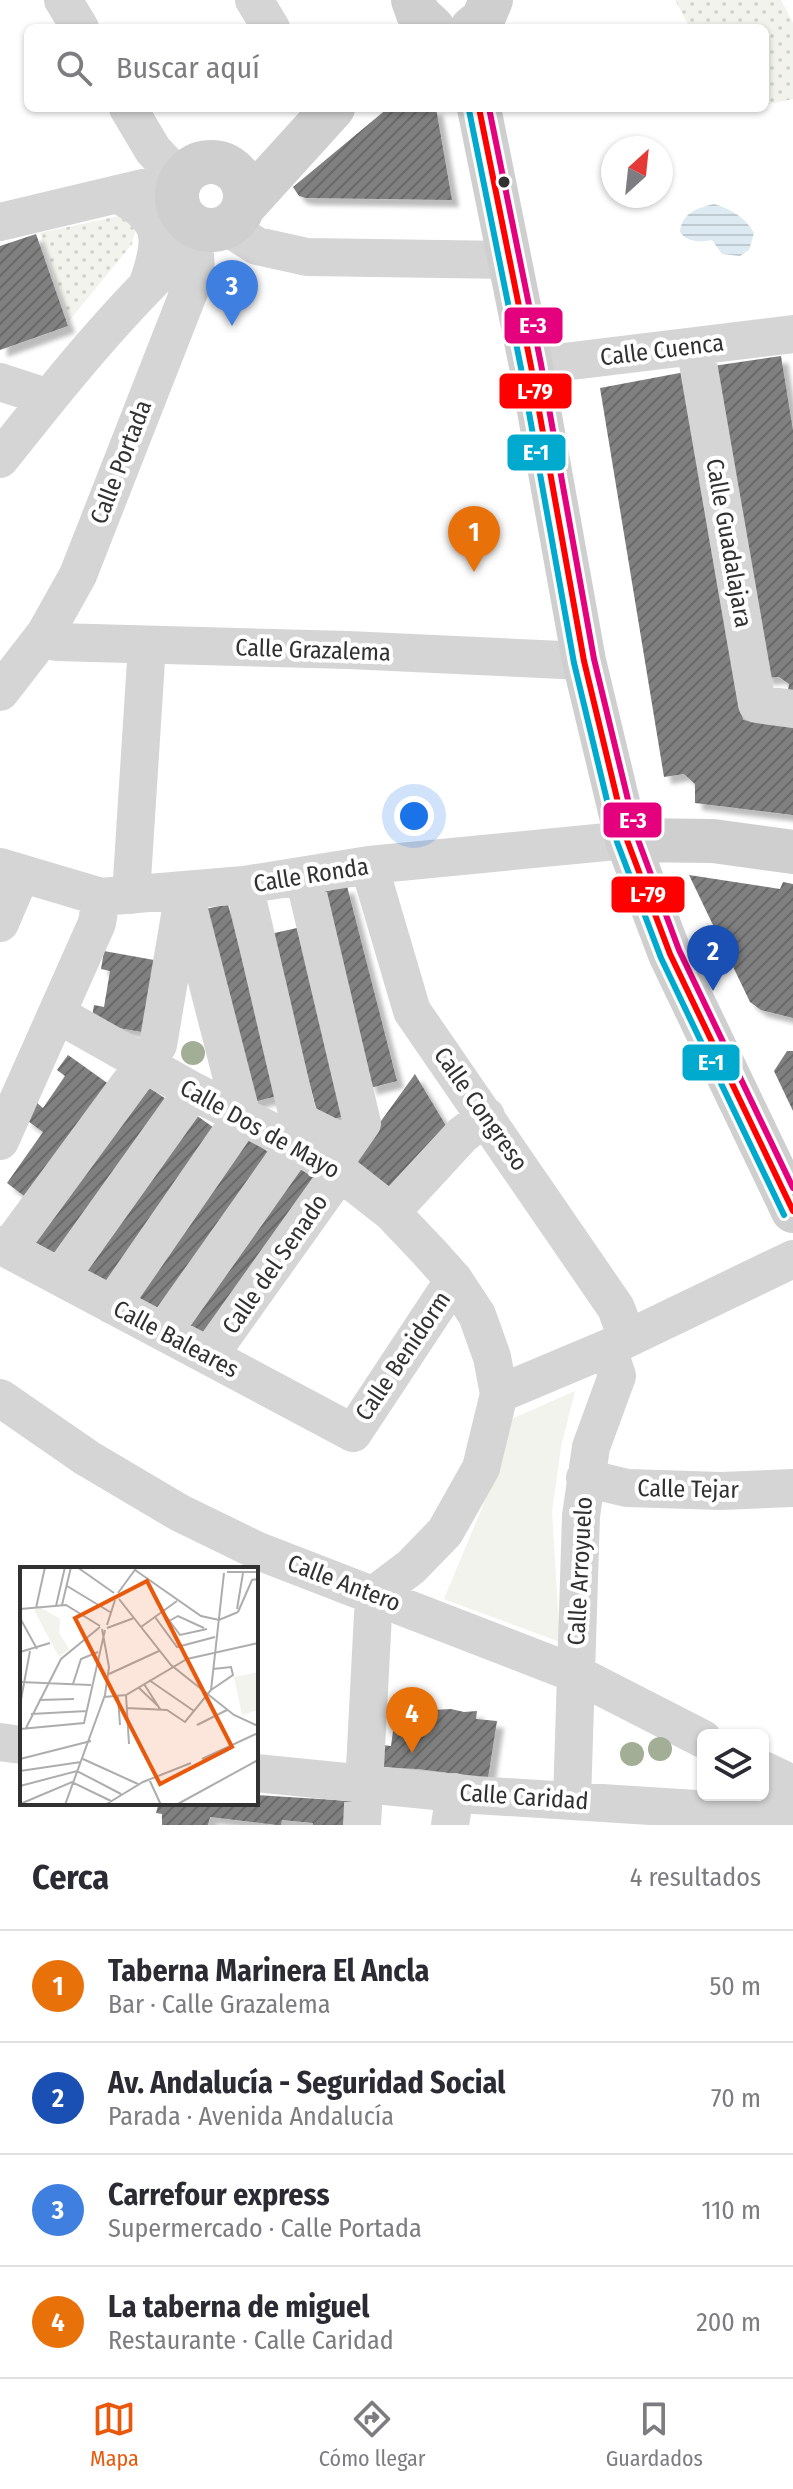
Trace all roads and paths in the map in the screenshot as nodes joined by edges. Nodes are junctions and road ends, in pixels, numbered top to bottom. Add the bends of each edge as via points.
1 (63, 0) edge
2 (254, 0) edge
3 (491, 0) edge
4 (78, 24) edge
5 (269, 24) edge
6 (477, 24) edge
7 (130, 112) edge
8 (313, 112) edge
9 (328, 112) edge
10 (480, 112) edge
11 (117, 194) junction
12 (206, 206) junction
13 (0, 222) edge
14 (509, 260) junction
15 (147, 286) junction
16 (793, 337) edge
17 (695, 346) junction
18 (92, 347) junction
19 (531, 366) junction
20 (0, 382) edge
21 (150, 385) junction
22 (49, 398) junction
23 (0, 459) edge
24 (45, 634) junction
25 (147, 645) junction
26 (584, 661) junction
27 (0, 692) edge
28 (793, 709) edge
29 (627, 840) junction
30 (793, 852) edge
31 (369, 865) junction
32 (10, 870) edge
33 (304, 877) junction
34 (244, 885) junction
35 (184, 891) junction
36 (116, 896) junction
37 (0, 923) edge
38 (57, 1014) junction
39 (145, 1064) junction
40 (193, 1091) junction
41 (486, 1116) junction
42 (242, 1117) junction
43 (0, 1141) edge
44 (296, 1144) junction
45 (340, 1161) junction
46 (793, 1211) edge
47 (391, 1212) junction
48 (4, 1247) edge
49 (793, 1259) edge
50 (60, 1277) junction
51 (454, 1280) junction
52 (112, 1305) junction
53 (163, 1332) junction
54 (617, 1343) junction
55 (209, 1356) junction
56 (499, 1394) junction
57 (0, 1398) edge
58 (353, 1433) joint
59 (585, 1478) junction
60 (793, 1488) edge
61 (374, 1595) junction
62 (576, 1674) junction
63 (697, 1736) edge
64 (0, 1742) edge
65 (20, 1745) edge
66 (258, 1773) edge
67 (769, 1773) edge
68 (365, 1783) junction
69 (460, 1804) edge
70 (549, 1809) edge
71 (788, 1814) edge
72 (362, 1825) edge

1 - 4 street
2 - 5 street
3 - 6 main road
7 - 12 street via 157,156
8 - 12 main road via 251,157
9 - 12 main road
10 - 14 main road
11 - 12 street via 161,185
11 - 13 street
11 - 15 street via 138,205 156,226 156,262
12 - 14 street via 257,246 307,257
12 - 15 street
12 - 21 street, Calle Portada via 194,279
14 - 19 main road
15 - 18 street
16 - 17 street, Calle Cuenca
17 - 19 street, Calle Cuenca
17 - 28 street, Calle Guadalajara via 757,704
18 - 21 street via 116,339 129,342 150,368
18 - 22 street
19 - 26 main road
20 - 22 street
21 - 24 street, Calle Portada via 78,575
22 - 23 street
24 - 25 street, Calle Grazalema via 56,642
24 - 27 street, Calle Portada
25 - 26 street, Calle Grazalema
25 - 36 street
26 - 29 main road
29 - 30 main road via 713,841
29 - 31 street, Calle Ronda
29 - 46 main road via 682,980
31 - 33 street, Calle Ronda
31 - 41 street, Calle Congreso via 412,1011
32 - 36 street, Calle Ronda
32 - 37 street
33 - 34 street, Calle Ronda
33 - 45 street, Calle del Senado via 362,1123
34 - 35 street, Calle Ronda
34 - 45 street via 299,1121
35 - 36 street, Calle Ronda
35 - 39 street via 158,1045
35 - 42 street
36 - 38 street via 97,923
38 - 39 street, Calle Dos de Mayo
38 - 43 street
39 - 40 street, Calle Dos de Mayo
39 - 48 street
40 - 42 street, Calle Dos de Mayo
40 - 50 street
41 - 47 street
41 - 54 street, Calle Congreso via 616,1308
42 - 44 street, Calle Dos de Mayo
42 - 52 street
44 - 45 street, Calle Dos de Mayo
44 - 53 street
45 - 47 street, Calle Dos de Mayo
45 - 55 street, Calle del Senado
47 - 51 street, Calle Dos de Mayo
48 - 50 street, Calle Baleares
49 - 54 street
50 - 52 street, Calle Baleares
51 - 56 street, Calle Dos de Mayo via 477,1315
51 - 58 street, Calle Benidorm
52 - 53 street, Calle Baleares
53 - 55 street, Calle Baleares
54 - 56 street
54 - 59 street, Calle Arroyuelo via 617,1376
55 - 58 street, Calle Baleares
56 - 61 street, Calle Dos de Mayo via 481,1468 445,1532
57 - 61 street, Calle Antero via 180,1513 258,1551
59 - 60 street, Calle Tejar via 627,1488
59 - 62 street, Calle Arroyuelo
61 - 62 street, Calle Antero
61 - 68 street
62 - 63 street, Calle Antero
62 - 70 street, Calle Arroyuelo
64 - 65 street
66 - 68 street, Calle Caridad
67 - 71 street via 782,1779
68 - 69 street, Calle Caridad
68 - 72 street
69 - 70 street, Calle Caridad
70 - 71 street, Calle Caridad

